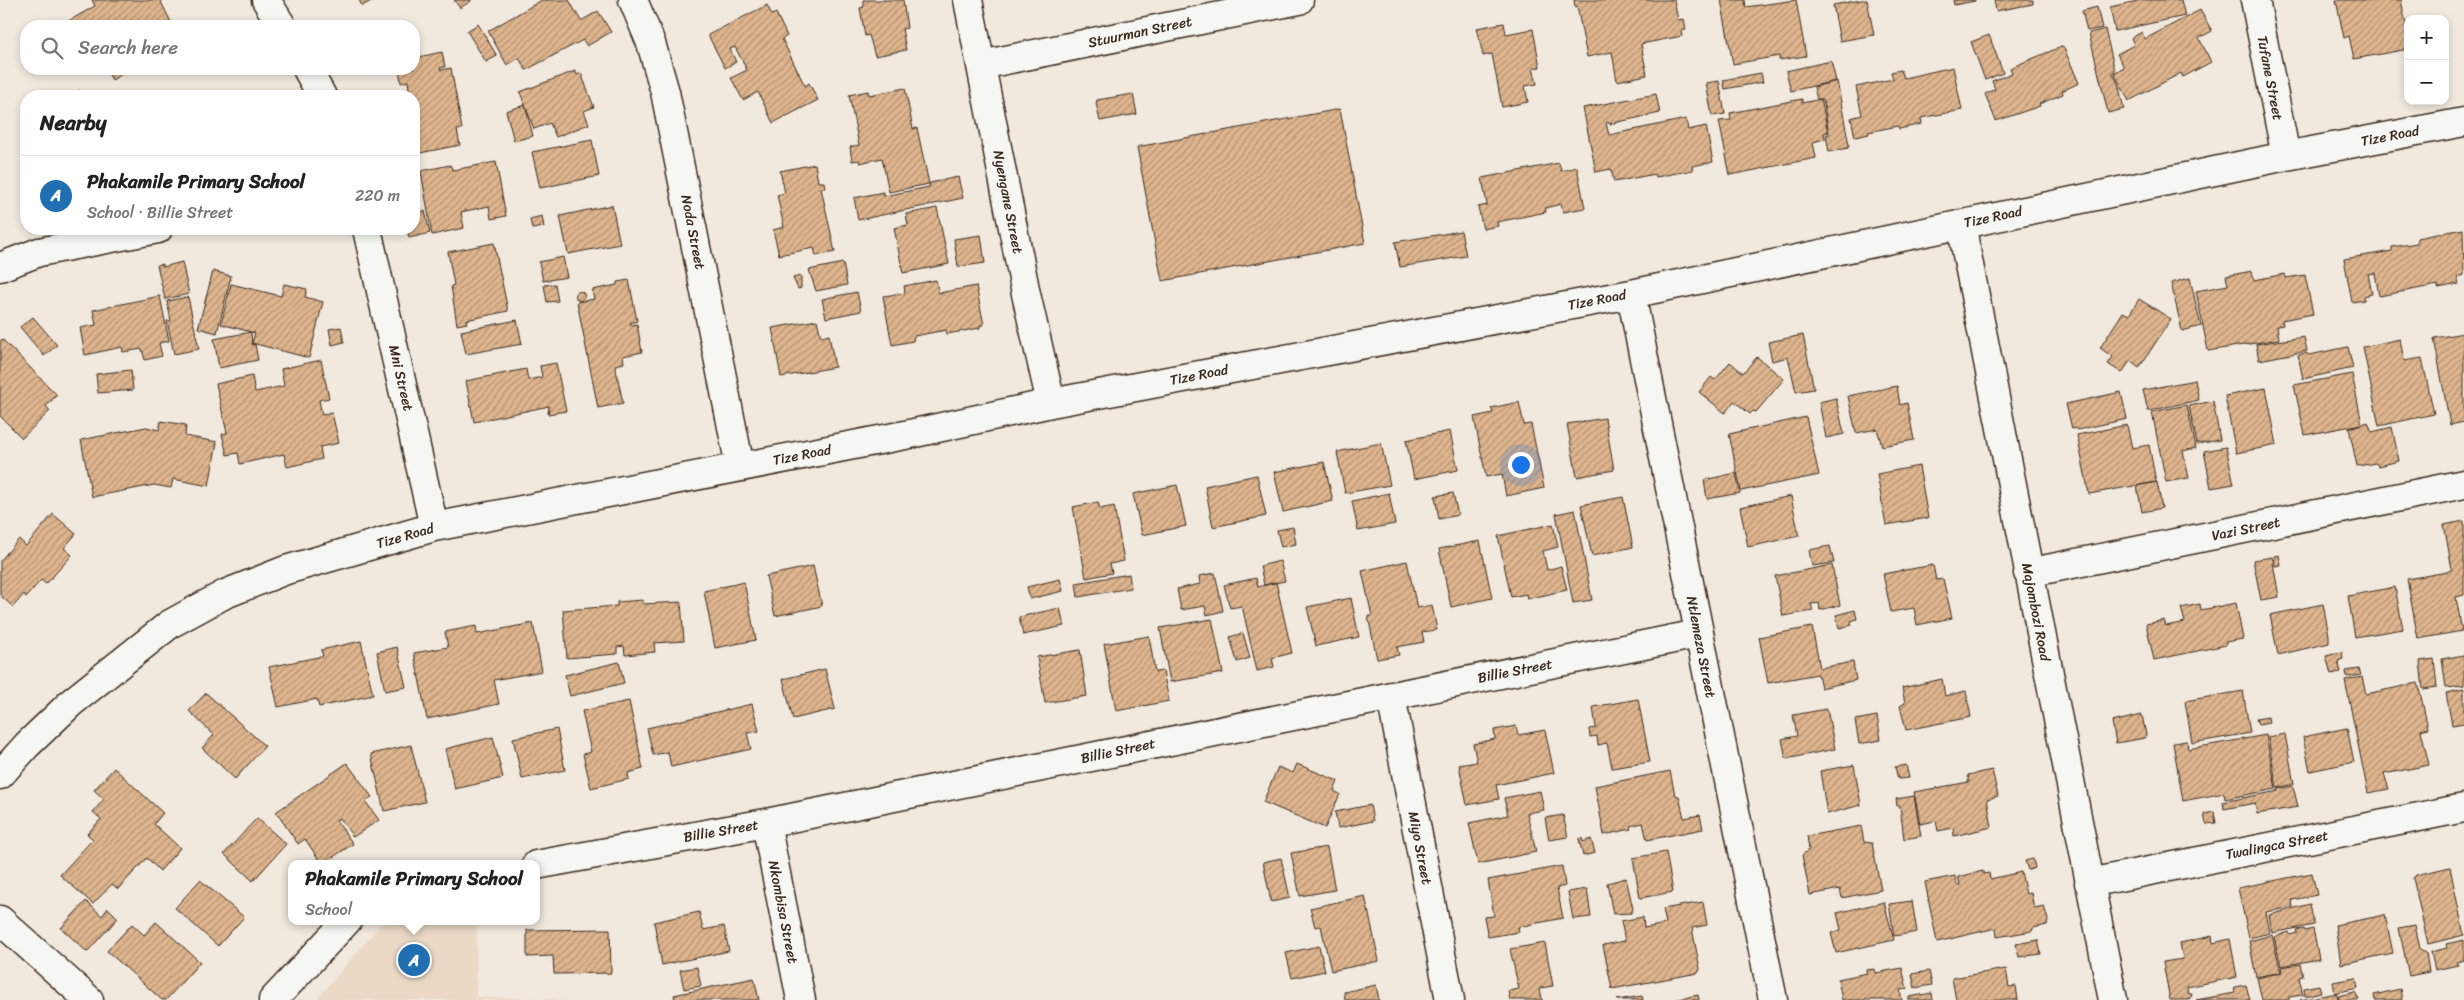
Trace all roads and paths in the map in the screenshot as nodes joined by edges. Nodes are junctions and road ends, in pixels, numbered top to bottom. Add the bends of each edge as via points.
1 (266, 0) edge
2 (633, 0) edge
3 (968, 0) edge
4 (1295, 0) edge
5 (2255, 0) edge
6 (278, 20) edge
7 (981, 65) junction
8 (310, 75) edge
9 (319, 90) edge
10 (2464, 122) edge
11 (2286, 156) junction
12 (1961, 224) junction
13 (127, 235) edge
14 (368, 235) edge
15 (0, 267) edge
16 (1631, 294) junction
17 (1051, 403) junction
18 (740, 467) junction
19 (2464, 484) edge
20 (434, 527) junction
21 (2028, 573) junction
22 (1698, 634) junction
23 (1391, 696) junction
24 (0, 775) edge
25 (2464, 808) edge
26 (766, 823) junction
27 (540, 864) edge
28 (2090, 883) junction
29 (0, 920) edge
30 (343, 925) edge
31 (88, 1000) edge
32 (274, 1000) edge
33 (801, 1000) edge
34 (1450, 1000) edge
35 (1773, 1000) edge
36 (2113, 1000) edge

1 - 6 street
2 - 18 street, Noda Street via 651,43 665,92
3 - 7 street, Nyengane Street
4 - 7 street, Stuurman Street
5 - 11 street, Tufane Street
7 - 17 street, Nyengane Street
8 - 9 street
10 - 11 street, Tize Road
11 - 12 street, Tize Road
12 - 16 street, Tize Road
12 - 21 street, Majombozi Road
13 - 15 street via 39,252
14 - 20 street, Mni Street
16 - 17 street, Tize Road
16 - 22 street, Ntlemeza Street
17 - 18 street, Tize Road
18 - 20 street, Tize Road
19 - 21 street, Vazi Street
20 - 24 street, Tize Road via 286,570 225,594 170,624 72,702
21 - 28 street, Majombozi Road
22 - 23 street, Billie Street
22 - 35 street, Ntlemeza Street
23 - 26 street, Billie Street
23 - 34 street, Miyo Street
25 - 28 street, Twalingca Street
26 - 27 street, Billie Street
26 - 33 street, Nkombisa Street
28 - 36 street, Majombozi Road
29 - 31 street
30 - 32 street

